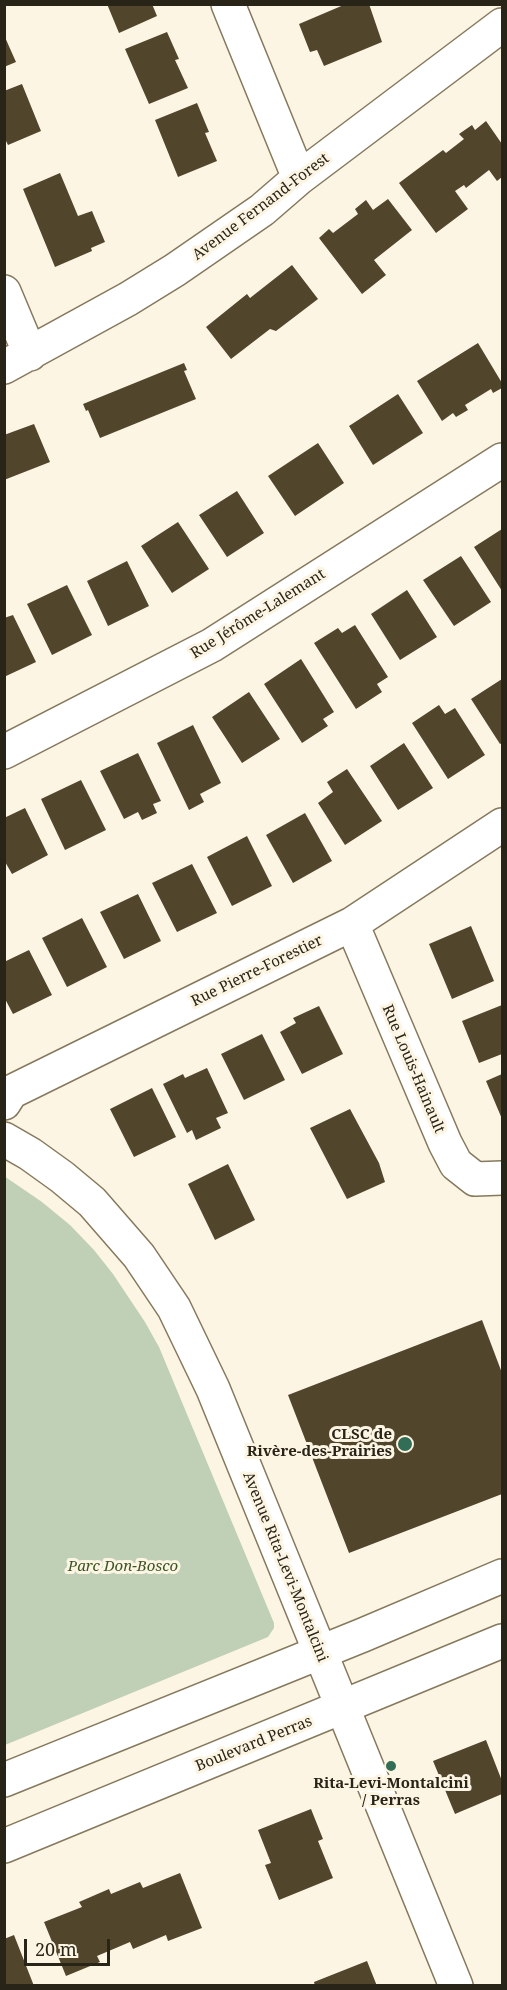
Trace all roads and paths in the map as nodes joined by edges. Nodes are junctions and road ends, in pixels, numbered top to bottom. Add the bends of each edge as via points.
1 (228, 4) edge
2 (502, 25) edge
3 (299, 178) junction
4 (4, 292) edge
5 (17, 361) edge
6 (502, 460) edge
7 (4, 752) edge
8 (502, 825) edge
9 (352, 924) junction
10 (4, 1103) edge
11 (4, 1140) edge
12 (502, 1178) edge
13 (502, 1576) edge
14 (502, 1641) edge
15 (319, 1653) junction
16 (343, 1707) junction
17 (4, 1780) edge
18 (4, 1846) edge
19 (456, 1986) edge

1 - 3 street
2 - 3 street, Avenue Fernand-Forest
3 - 5 street, Avenue Fernand-Forest via 262,210 175,270
4 - 5 street
6 - 7 street, Rue Jérôme-Lalemant via 212,645
8 - 9 street, Rue Pierre-Forestier
9 - 10 street, Rue Pierre-Forestier via 11,1092
9 - 12 street, Rue Louis-Hainault via 456,1164 475,1179
11 - 15 street, Avenue Rita-Levi-Montalcini via 30,1154 92,1202 140,1256 174,1308 213,1389
13 - 15 street
14 - 16 street, Boulevard Perras
15 - 16 street, Avenue Rita-Levi-Montalcini
15 - 17 street
16 - 18 street, Boulevard Perras
16 - 19 street, Avenue Rita-Levi-Montalcini

